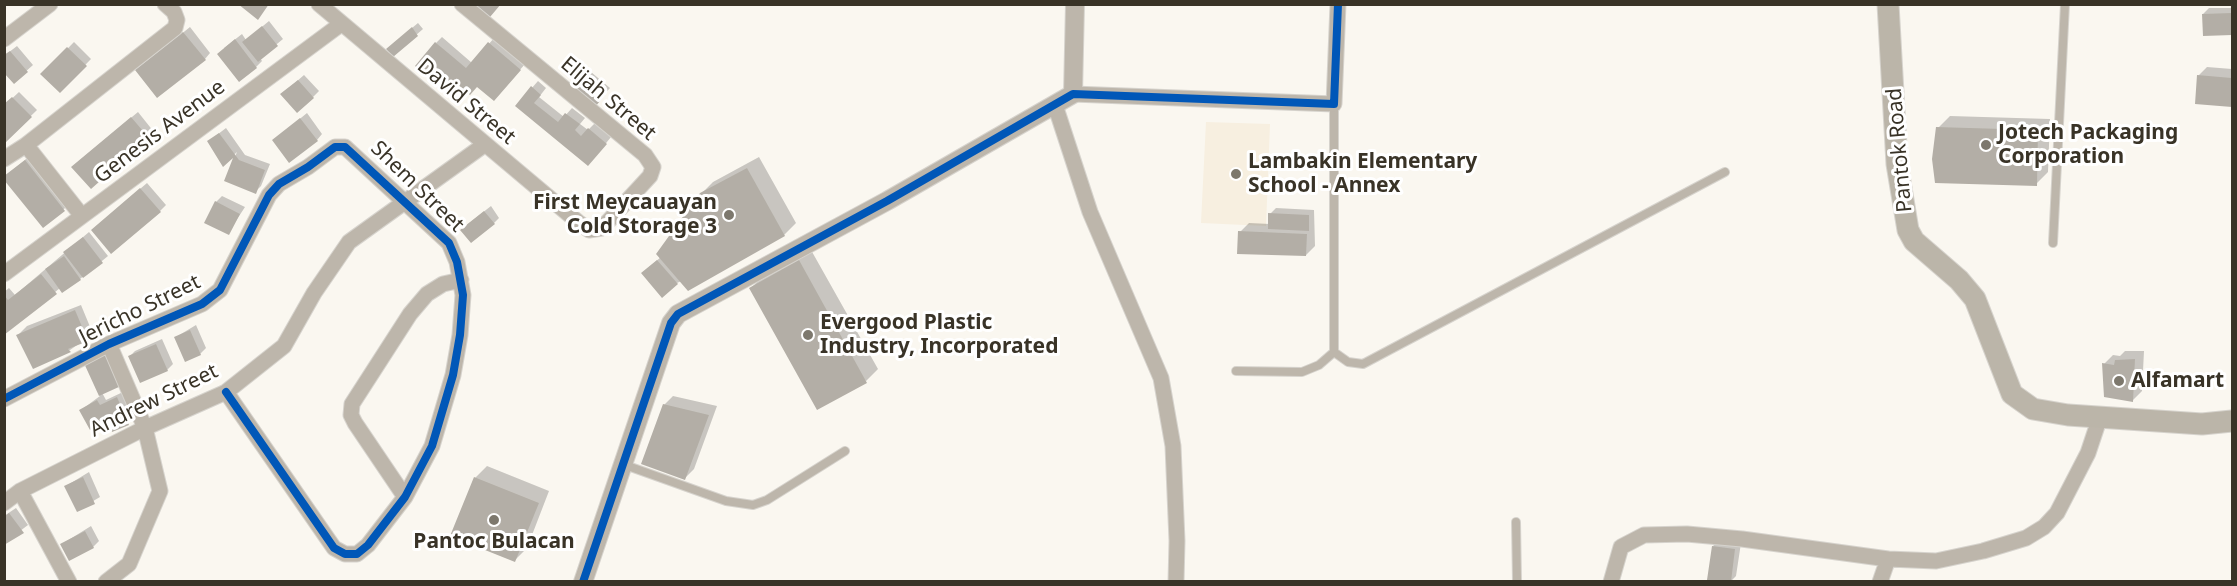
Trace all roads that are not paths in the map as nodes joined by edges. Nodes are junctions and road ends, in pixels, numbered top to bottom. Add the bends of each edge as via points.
1 (50, 4) edge
2 (165, 4) edge
3 (319, 4) edge
4 (462, 4) edge
5 (1075, 4) edge
6 (1338, 4) edge
7 (1888, 4) edge
8 (2066, 4) edge
9 (341, 24) junction
10 (4, 39) edge
11 (1073, 94) junction
12 (1334, 104) junction
13 (1056, 105) junction
14 (26, 145) junction
15 (484, 145) junction
16 (335, 147) joint
17 (4, 159) edge
18 (1725, 172) dead end
19 (408, 202) junction
20 (82, 216) junction
21 (589, 230) joint
22 (2053, 243) dead end
23 (4, 274) edge
24 (461, 280) junction
25 (110, 344) junction
26 (1334, 352) junction
27 (1236, 371) dead end
28 (226, 392) junction
29 (4, 399) edge
30 (2100, 417) junction
31 (2232, 421) edge
32 (145, 428) junction
33 (845, 451) dead end
34 (625, 465) junction
35 (20, 491) junction
36 (405, 497) junction
37 (4, 503) edge
38 (1516, 522) dead end
39 (1888, 559) junction
40 (69, 582) edge
41 (106, 582) edge
42 (583, 582) edge
43 (1176, 582) edge
44 (1517, 582) edge
45 (1611, 582) edge
46 (1880, 582) edge

1 - 10 street
2 - 14 street via 174,12 175,28
3 - 9 street, David Street
4 - 21 street, Elijah Street via 645,155 653,167 650,176 602,228
5 - 11 street
6 - 12 street
7 - 30 main road, Pantok Road via 1898,164 1908,230 1914,241 1975,299 2009,387 2018,399 2032,409
8 - 22 lane
9 - 15 street, David Street
9 - 20 street, Genesis Avenue
11 - 12 street
11 - 13 street
12 - 26 lane
13 - 34 street via 678,314
13 - 43 street via 1089,212 1161,378 1173,446
14 - 17 street
14 - 20 street
15 - 19 street, Andrew Street
15 - 21 street, David Street
16 - 19 street, Shem Street via 345,147
16 - 25 street, Jericho Street via 279,184 269,195 220,290 202,303
18 - 26 lane via 1363,364 1348,362
19 - 24 street, Shem Street via 449,243
19 - 28 street, Andrew Street via 349,242 284,346
20 - 23 street, Genesis Avenue
24 - 36 street, Shem Street via 460,335 453,375 432,446
24 - 36 street via 443,284 427,294 352,404 355,423
25 - 29 street, Jericho Street
25 - 32 street
26 - 27 lane via 1319,365 1302,372
28 - 32 street, Andrew Street
28 - 36 street, Shem Street via 334,548 345,554 357,554
30 - 31 main road, Pantok Road via 2202,424
30 - 39 street via 2088,453 2057,513 2026,538 1936,561
32 - 35 street, Andrew Street
32 - 41 street via 160,491 129,564
33 - 34 lane via 753,505 726,501
34 - 42 street
35 - 37 street, Andrew Street
35 - 40 street
38 - 44 lane
39 - 45 street via 1742,539 1687,534 1644,536 1621,547
39 - 46 street

